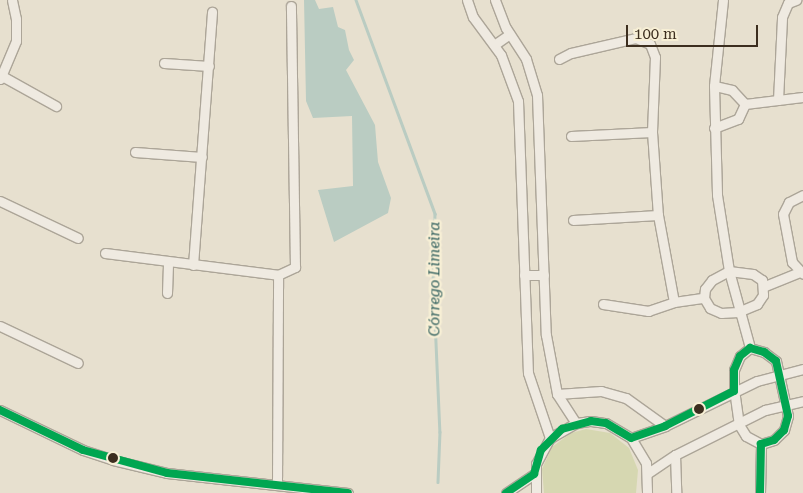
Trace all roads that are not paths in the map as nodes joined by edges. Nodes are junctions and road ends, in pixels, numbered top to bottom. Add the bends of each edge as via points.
1 (12, 0) edge
2 (467, 0) edge
3 (495, 0) edge
4 (723, 0) edge
5 (796, 0) edge
6 (291, 6) dead end
7 (212, 12) dead end
8 (510, 34) junction
9 (494, 44) junction
10 (559, 59) dead end
11 (164, 63) dead end
12 (209, 66) junction
13 (1, 78) edge
14 (714, 86) junction
15 (803, 97) edge
16 (778, 100) junction
17 (745, 104) junction
18 (56, 106) dead end
19 (714, 128) junction
20 (652, 132) junction
21 (571, 136) dead end
22 (135, 152) dead end
23 (202, 157) junction
24 (803, 195) edge
25 (0, 201) edge
26 (658, 214) junction
27 (573, 220) dead end
28 (78, 238) dead end
29 (105, 253) dead end
30 (168, 262) junction
31 (193, 265) junction
32 (729, 271) junction
33 (802, 273) edge
34 (544, 274) junction
35 (278, 275) junction
36 (524, 275) junction
37 (765, 286) junction
38 (167, 293) dead end
39 (704, 298) junction
40 (674, 302) junction
41 (603, 304) dead end
42 (738, 312) junction
43 (0, 326) edge
44 (750, 348) junction
45 (78, 363) dead end
46 (803, 369) edge
47 (780, 374) junction
48 (734, 391) junction
49 (557, 394) junction
50 (803, 401) edge
51 (785, 405) junction
52 (0, 410) edge
53 (576, 423) junction
54 (739, 425) junction
55 (665, 426) junction
56 (550, 438) junction
57 (631, 438) junction
58 (761, 444) junction
59 (676, 455) junction
60 (648, 473) junction
61 (534, 474) junction
62 (277, 485) junction
63 (348, 493) edge
64 (506, 493) edge
65 (536, 493) edge
66 (646, 493) edge
67 (676, 493) edge
68 (760, 493) edge

1 - 13 street via 16,41
2 - 9 street via 473,17
3 - 8 street
4 - 14 street
5 - 16 street via 788,3 782,17
6 - 35 street via 295,267 284,275
7 - 12 street
8 - 9 street
8 - 34 street via 526,59 537,95
9 - 36 street via 518,101
10 - 20 street via 636,38 650,44 655,57
11 - 12 street
12 - 23 street
13 - 18 street
14 - 17 street via 732,90
14 - 19 street
15 - 16 street
16 - 17 street
17 - 19 street via 738,119
19 - 32 street via 717,195
20 - 21 street
20 - 26 street
22 - 23 street
23 - 31 street
24 - 33 street via 789,202 783,214 792,262
25 - 28 street
26 - 27 street
26 - 40 street
29 - 30 street
30 - 31 street
30 - 38 street
31 - 35 street
32 - 37 street via 753,274
32 - 39 street via 712,280 705,289
32 - 42 street
33 - 37 street
34 - 36 street
34 - 49 street via 546,335
35 - 62 street
36 - 56 street via 528,373
37 - 42 street via 757,304
39 - 40 street
39 - 42 street via 710,308 721,313
40 - 41 street via 648,311
42 - 44 street
43 - 45 street
44 - 47 street via 764,352 776,361
44 - 48 street via 740,356 734,370
46 - 47 street
47 - 48 street
47 - 51 street
48 - 54 street
48 - 55 street
49 - 53 street
49 - 55 street via 601,391 626,398
50 - 51 street
51 - 54 street via 765,410
51 - 58 street via 788,416 784,430 774,440
52 - 62 street via 83,450 113,460 166,473
53 - 56 street
53 - 57 street via 606,423
54 - 58 street via 746,436
54 - 59 street
55 - 57 street
56 - 61 street via 541,450
57 - 60 street via 640,450
58 - 68 street
59 - 60 street
59 - 67 street
60 - 66 street
61 - 64 street
61 - 65 street
62 - 63 street

